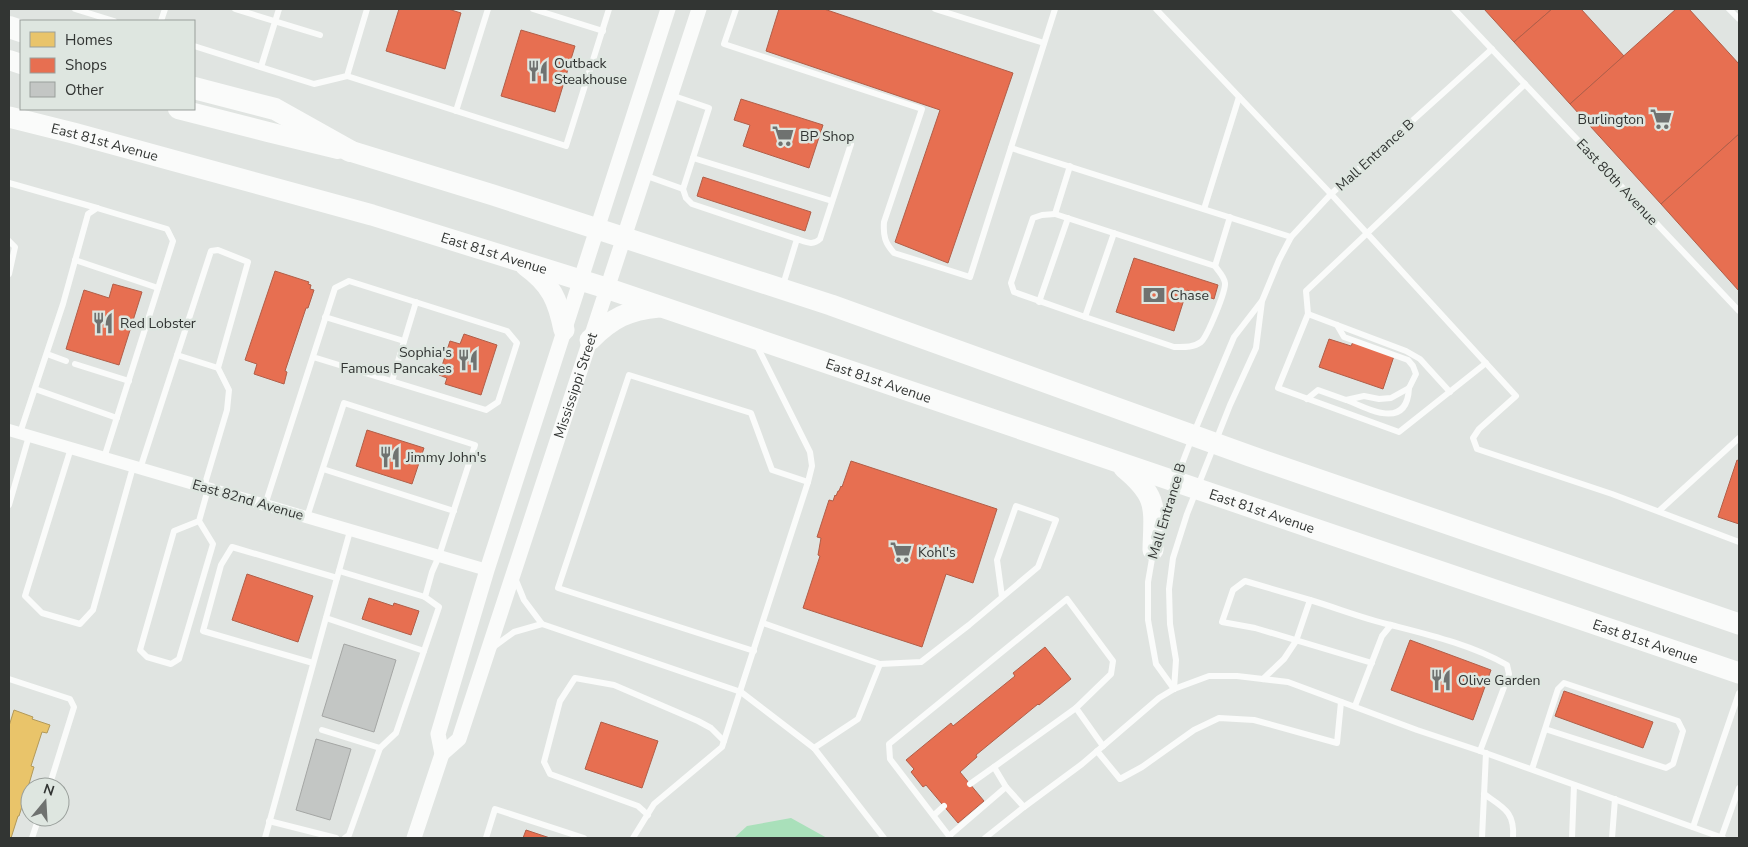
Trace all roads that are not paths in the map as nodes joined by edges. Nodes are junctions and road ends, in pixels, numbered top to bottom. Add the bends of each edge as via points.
1 (75, 9) edge
2 (235, 9) edge
3 (279, 9) edge
4 (367, 9) edge
5 (488, 9) edge
6 (533, 9) edge
7 (609, 9) edge
8 (668, 9) edge
9 (699, 9) edge
10 (736, 9) edge
11 (935, 9) edge
12 (1055, 9) edge
13 (1156, 9) edge
14 (1454, 9) edge
15 (1729, 9) edge
16 (1739, 19) edge
17 (111, 20) edge
18 (275, 21) junction
19 (603, 31) junction
20 (320, 35) dead end
21 (1044, 43) junction
22 (195, 46) edge
23 (1492, 49) junction
24 (261, 67) junction
25 (347, 76) junction
26 (1525, 84) junction
27 (195, 88) edge
28 (670, 95) junction
29 (1239, 97) junction
30 (182, 110) edge
31 (456, 111) junction
32 (9, 117) edge
33 (851, 144) dead end
34 (1011, 148) junction
35 (350, 151) junction
36 (693, 158) junction
37 (1070, 166) junction
38 (644, 175) junction
39 (9, 183) edge
40 (683, 189) junction
41 (1331, 194) junction
42 (832, 201) junction
43 (97, 208) junction
44 (1204, 209) junction
45 (1055, 214) junction
46 (1230, 217) junction
47 (1068, 218) junction
48 (597, 229) junction
49 (1114, 233) junction
50 (1366, 233) junction
51 (623, 237) junction
52 (1291, 237) junction
53 (797, 239) junction
54 (9, 241) edge
55 (76, 260) junction
56 (520, 261) junction
57 (1215, 266) junction
58 (9, 274) edge
59 (580, 280) junction
60 (158, 288) junction
61 (606, 288) junction
62 (782, 289) junction
63 (1262, 301) junction
64 (416, 302) junction
65 (1039, 302) junction
66 (661, 306) junction
67 (1739, 311) edge
68 (1308, 314) junction
69 (325, 317) junction
70 (1085, 317) junction
71 (1337, 325) junction
72 (564, 330) junction
73 (752, 338) junction
74 (590, 340) junction
75 (404, 341) junction
76 (47, 354) junction
77 (177, 355) junction
78 (313, 357) junction
79 (66, 361) dead end
80 (1486, 363) junction
81 (74, 364) dead end
82 (218, 368) junction
83 (129, 381) junction
84 (392, 381) junction
85 (1409, 388) junction
86 (35, 390) junction
87 (1450, 392) junction
88 (1307, 399) junction
89 (1346, 400) junction
90 (117, 418) junction
91 (19, 433) edge
92 (1193, 435) junction
93 (1739, 438) edge
94 (1215, 443) junction
95 (70, 448) junction
96 (104, 458) junction
97 (1118, 463) junction
98 (137, 468) junction
99 (322, 469) junction
100 (12, 480) edge
101 (808, 482) junction
102 (1175, 482) junction
103 (206, 488) junction
104 (1197, 489) junction
105 (9, 505) edge
106 (265, 505) junction
107 (454, 511) junction
108 (1659, 511) junction
109 (307, 517) junction
110 (199, 521) junction
111 (350, 530) junction
112 (1739, 542) edge
113 (1153, 550) junction
114 (439, 556) junction
115 (486, 570) junction
116 (338, 574) junction
117 (513, 574) junction
118 (425, 597) junction
119 (1002, 597) junction
120 (1310, 600) junction
121 (326, 618) junction
122 (763, 623) junction
123 (542, 624) junction
124 (1739, 624) edge
125 (1391, 625) junction
126 (1296, 641) junction
127 (489, 649) junction
128 (424, 651) junction
129 (754, 651) junction
130 (314, 663) junction
131 (1372, 663) junction
132 (880, 664) junction
133 (1739, 673) edge
134 (1263, 679) junction
135 (9, 680) edge
136 (1174, 689) junction
137 (741, 692) junction
138 (1739, 693) edge
139 (1341, 702) junction
140 (1355, 706) junction
141 (1076, 708) junction
142 (1545, 729) junction
143 (322, 730) dead end
144 (724, 741) junction
145 (1103, 746) junction
146 (380, 748) junction
147 (814, 748) junction
148 (1097, 751) junction
149 (1483, 752) junction
150 (442, 754) junction
151 (994, 767) junction
152 (1532, 770) junction
153 (51, 777) edge
154 (970, 784) dead end
155 (1574, 785) junction
156 (1006, 787) junction
157 (1739, 788) edge
158 (1484, 794) junction
159 (1615, 799) junction
160 (944, 806) dead end
161 (1024, 807) junction
162 (648, 815) junction
163 (934, 816) junction
164 (270, 821) junction
165 (1693, 827) junction
166 (950, 837) edge
167 (265, 838) edge
168 (336, 838) edge
169 (345, 838) edge
170 (414, 838) edge
171 (486, 838) edge
172 (584, 838) edge
173 (633, 838) edge
174 (884, 838) edge
175 (985, 838) edge
176 (1482, 838) edge
177 (1513, 838) edge
178 (1572, 838) edge
179 (1612, 838) edge
180 (1722, 838) edge

1 - 17 lane
2 - 18 lane
3 - 18 lane
4 - 25 lane
5 - 31 lane
6 - 19 lane
7 - 19 lane
8 - 48 street, Mississippi Street
9 - 28 street, Mississippi Street
10 - 34 lane via 724,44 922,109 884,222 886,244 894,253 970,277
11 - 21 lane
12 - 21 lane
13 - 29 lane
14 - 23 lane, East 80th Avenue
15 - 16 lane
18 - 20 lane
18 - 24 lane
19 - 31 lane via 566,146
21 - 34 lane
22 - 24 lane
23 - 26 lane, East 80th Avenue
23 - 41 lane, Mall Entrance B
24 - 25 lane via 314,84
25 - 31 lane
26 - 50 lane
26 - 67 lane, East 80th Avenue
27 - 35 highway via 275,109
28 - 36 lane via 709,108
28 - 38 street, Mississippi Street
29 - 41 lane
29 - 44 lane
30 - 35 main road
32 - 56 highway, East 81st Avenue via 255,182
33 - 42 lane
34 - 37 lane
35 - 48 highway
36 - 40 lane
36 - 42 lane
37 - 44 lane
37 - 45 lane
38 - 40 lane
38 - 51 street, Mississippi Street
39 - 43 lane
40 - 53 lane via 692,204
41 - 50 lane
41 - 52 lane, Mall Entrance B
42 - 53 lane via 820,239 810,243
43 - 55 lane via 88,214
43 - 60 lane via 166,229 173,241
44 - 46 lane
45 - 47 lane
45 - 65 lane via 1033,218 1011,283 1014,292
46 - 52 lane
46 - 57 lane
47 - 49 lane
47 - 65 lane
48 - 51 highway
48 - 59 street, Mississippi Street
49 - 57 lane
49 - 70 lane
50 - 68 lane via 1306,291
50 - 80 lane
51 - 61 street, Mississippi Street
51 - 62 highway
52 - 63 lane, Mall Entrance B
53 - 62 lane
54 - 58 lane via 15,247
55 - 60 lane
55 - 76 lane
56 - 59 highway, East 81st Avenue
56 - 72 highway via 541,277 553,294 560,308
57 - 70 lane via 1225,285 1202,342 1189,347 1174,347
59 - 61 highway, East 81st Avenue
59 - 72 street, Mississippi Street
60 - 83 lane
61 - 66 highway, East 81st Avenue
61 - 74 street, Mississippi Street
62 - 92 highway
63 - 92 lane, Mall Entrance B via 1234,337
63 - 94 lane, Mall Entrance B via 1256,348
64 - 69 lane via 349,281 335,288
64 - 75 lane
64 - 84 lane via 506,331 517,343 498,402 486,410
65 - 70 lane
66 - 73 highway, East 81st Avenue
66 - 74 highway via 625,314 604,326
68 - 71 lane
68 - 88 lane via 1278,388
69 - 75 lane
69 - 78 lane
71 - 85 lane via 1344,337 1408,360 1416,374
71 - 87 lane via 1406,350 1420,359
72 - 115 street, Mississippi Street
73 - 97 highway, East 81st Avenue
73 - 101 lane via 810,452 812,466
74 - 117 street, Mississippi Street
75 - 84 lane
76 - 79 lane
76 - 86 lane
77 - 82 lane
77 - 82 lane via 211,251 218,250 248,262
77 - 98 lane
78 - 84 lane
78 - 106 lane
80 - 87 lane
80 - 108 lane via 1516,396 1479,429 1473,438 1477,449
81 - 83 lane
82 - 103 lane via 229,390 227,410
83 - 90 lane
85 - 89 lane via 1391,398 1364,396
85 - 89 lane via 1404,407 1385,415
86 - 90 lane
86 - 91 lane
87 - 88 lane via 1399,432
88 - 89 lane via 1318,390
90 - 96 lane
91 - 95 street, East 82nd Avenue
91 - 100 lane
92 - 94 highway
92 - 102 lane, Mall Entrance B
93 - 108 lane
94 - 104 lane, Mall Entrance B
94 - 124 highway
95 - 96 street, East 82nd Avenue
95 - 98 lane via 25,596 42,613 80,624 93,610
96 - 98 street, East 82nd Avenue
97 - 102 highway, East 81st Avenue
97 - 113 highway via 1148,492 1154,507
98 - 103 street, East 82nd Avenue
99 - 107 lane
99 - 107 lane via 344,402 475,445
99 - 109 lane
100 - 105 lane
101 - 122 lane
101 - 129 lane via 772,470 751,413 629,375 558,588
102 - 104 highway, East 81st Avenue
102 - 113 lane, Mall Entrance B
103 - 106 street, East 82nd Avenue
103 - 110 lane
104 - 133 highway, East 81st Avenue
104 - 136 lane, Mall Entrance B via 1173,558 1169,589 1176,660
106 - 109 street, East 82nd Avenue
107 - 114 lane
108 - 112 lane
109 - 111 street, East 82nd Avenue
110 - 110 lane via 174,531 140,650 147,658 171,664 179,659 213,544
111 - 114 street, East 82nd Avenue
111 - 116 lane
113 - 136 lane, Mall Entrance B via 1148,582 1148,620 1156,664
114 - 115 street, East 82nd Avenue
114 - 118 lane
115 - 150 street, Mississippi Street via 438,734
116 - 118 lane
116 - 121 lane
116 - 130 lane via 232,547 221,565 203,631
117 - 123 lane via 524,600
117 - 127 street, Mississippi Street
118 - 128 lane via 439,606
119 - 119 lane via 1038,567 1056,520 1016,506 997,560
119 - 132 lane via 921,662
120 - 125 lane
120 - 126 lane
120 - 126 lane via 1245,581 1233,590 1222,622
121 - 128 lane
121 - 130 lane
122 - 129 lane
122 - 132 lane
123 - 127 lane via 514,632
123 - 137 lane
125 - 131 lane via 1382,636
125 - 149 lane via 1490,655 1507,665 1509,674
126 - 131 lane
126 - 134 lane via 1284,659
127 - 150 street, Mississippi Street via 459,740
128 - 146 lane via 396,734
129 - 137 lane
130 - 164 lane
131 - 140 lane
132 - 147 lane via 858,719
134 - 136 lane via 1209,676
134 - 139 lane via 1288,682
135 - 153 lane via 70,699 74,707
136 - 145 lane
137 - 144 lane
137 - 147 lane
138 - 165 lane
139 - 140 lane
139 - 148 lane via 1337,743 1254,720 1219,718 1194,730 1142,767 1120,778
140 - 149 lane
141 - 145 lane
141 - 151 lane
141 - 163 lane via 1111,674 1113,661 1068,599 890,744 890,759
142 - 142 lane via 1558,689 1564,683 1678,721 1683,731 1673,764 1666,768
142 - 152 lane
143 - 146 lane
144 - 162 lane via 722,747 654,804
144 - 162 lane via 698,720 614,686 575,678 560,701 544,762 550,774 638,806
145 - 148 lane
146 - 169 lane via 350,835
147 - 174 lane
148 - 161 lane
149 - 152 lane
149 - 158 lane
150 - 170 street, Mississippi Street
151 - 154 lane
151 - 156 lane
152 - 155 lane
155 - 159 lane
155 - 178 lane
156 - 161 lane
156 - 166 lane
157 - 180 lane
158 - 176 lane
158 - 177 lane via 1510,816 1514,824
159 - 165 lane
159 - 179 lane
160 - 163 lane
161 - 175 lane
162 - 173 lane
163 - 166 lane
164 - 167 lane
164 - 168 lane
165 - 180 lane
171 - 172 lane via 495,809

